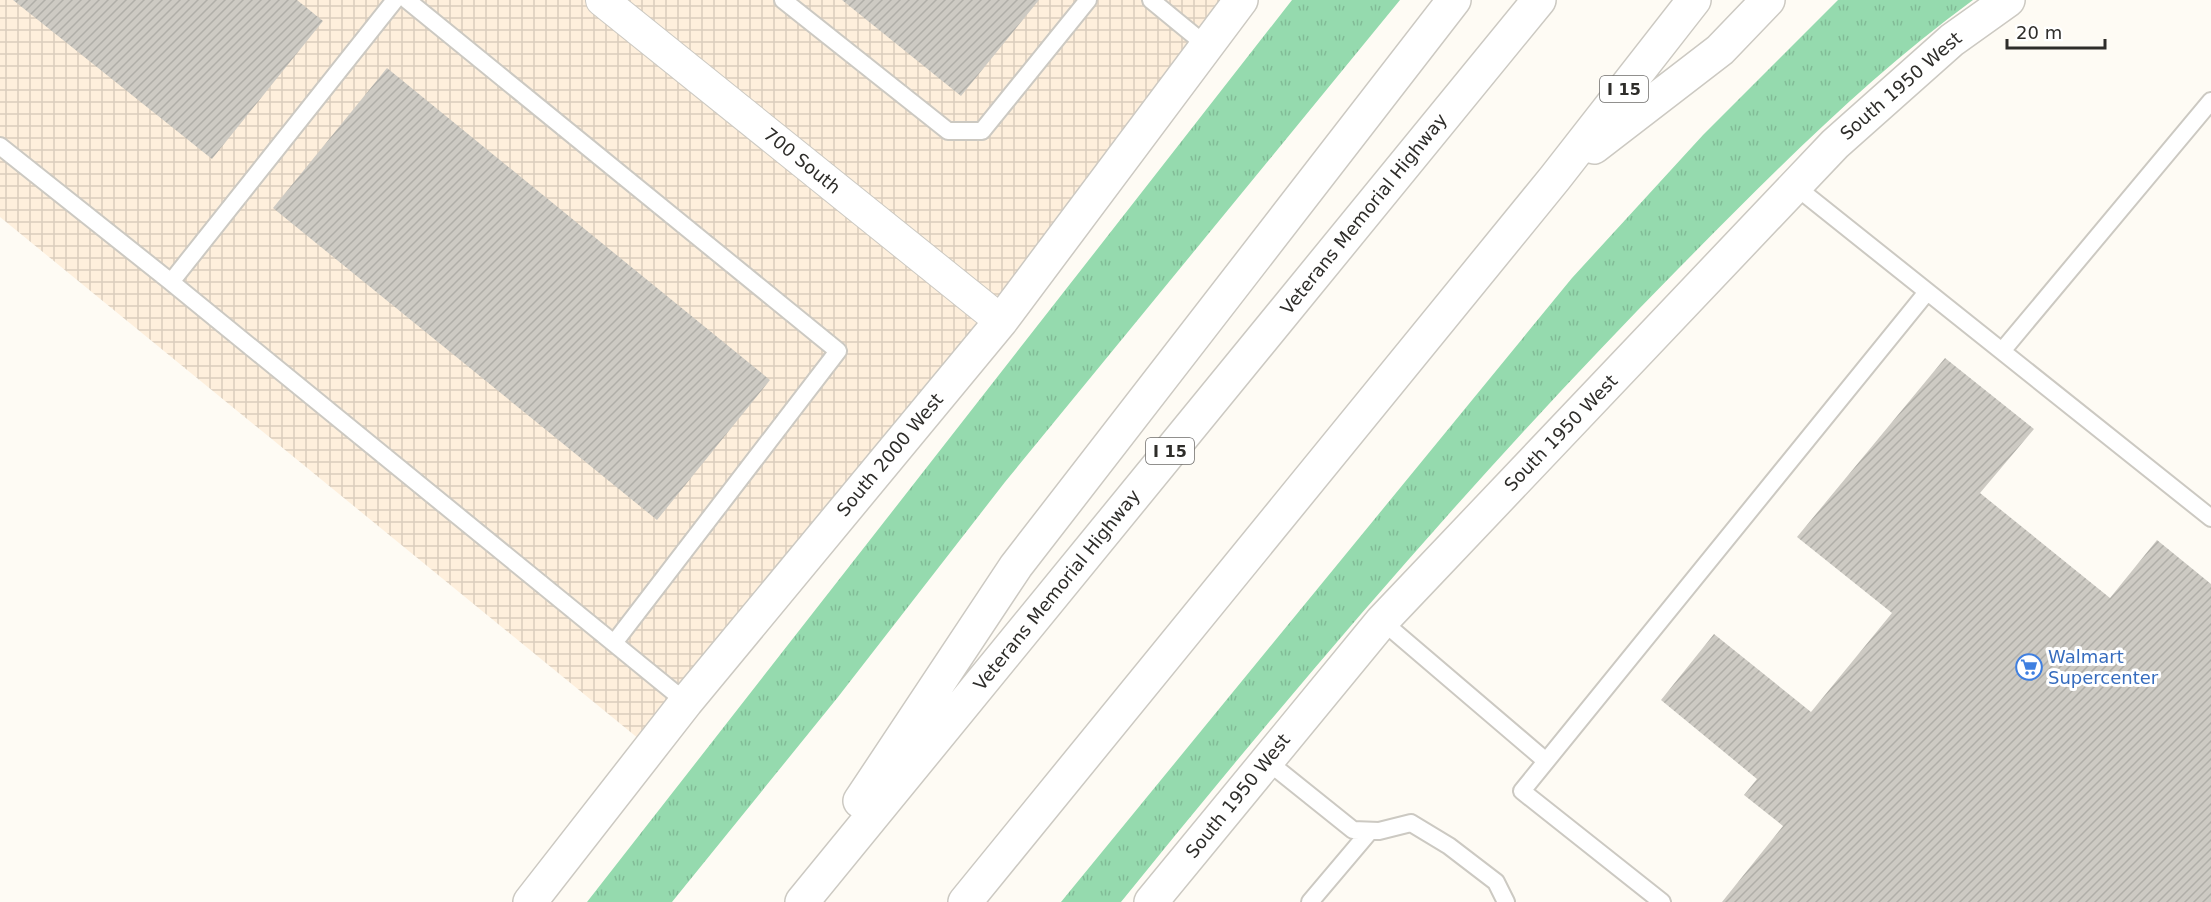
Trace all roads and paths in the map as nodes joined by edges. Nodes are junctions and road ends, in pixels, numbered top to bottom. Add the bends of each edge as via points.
1 (395, 0) edge
2 (407, 0) edge
3 (602, 0) edge
4 (783, 0) edge
5 (1088, 0) edge
6 (1151, 0) edge
7 (1241, 0) edge
8 (1454, 0) edge
9 (1539, 0) edge
10 (1694, 0) edge
11 (1768, 0) edge
12 (2008, 0) edge
13 (1207, 46) junction
14 (2211, 101) edge
15 (0, 146) edge
16 (1555, 178) junction
17 (1795, 186) junction
18 (171, 282) junction
19 (1927, 292) junction
20 (1001, 321) junction
21 (2002, 351) junction
22 (2211, 518) edge
23 (1382, 621) junction
24 (614, 643) junction
25 (686, 702) junction
26 (1267, 761) junction
27 (1546, 761) junction
28 (1370, 831) junction
29 (530, 902) edge
30 (793, 902) edge
31 (802, 902) edge
32 (965, 902) edge
33 (1151, 902) edge
34 (1310, 902) edge
35 (1506, 902) edge
36 (1662, 902) edge

1 - 18 lane
2 - 24 lane via 838,351
3 - 20 street, 700 South
4 - 5 lane via 948,131 982,131
6 - 13 lane
7 - 13 main road, South 2000 West
8 - 30 main road via 1016,566
9 - 31 main road, Veterans Memorial Highway / I 15
10 - 16 main road, I 15
11 - 16 main road via 1720,50
12 - 17 main road, South 1950 West via 1944,47 1835,144
13 - 20 main road, South 2000 West
14 - 21 lane
15 - 18 lane
16 - 32 main road, I 15
17 - 19 lane
17 - 23 main road, South 1950 West
18 - 24 lane
19 - 21 lane
19 - 27 lane
20 - 25 main road, South 2000 West
21 - 22 lane
23 - 26 main road, South 1950 West
23 - 27 lane
24 - 25 lane
25 - 29 main road, South 2000 West
26 - 28 lane via 1353,830
26 - 33 main road, South 1950 West
27 - 36 lane via 1522,791
28 - 34 lane
28 - 35 lane via 1411,823 1496,882

